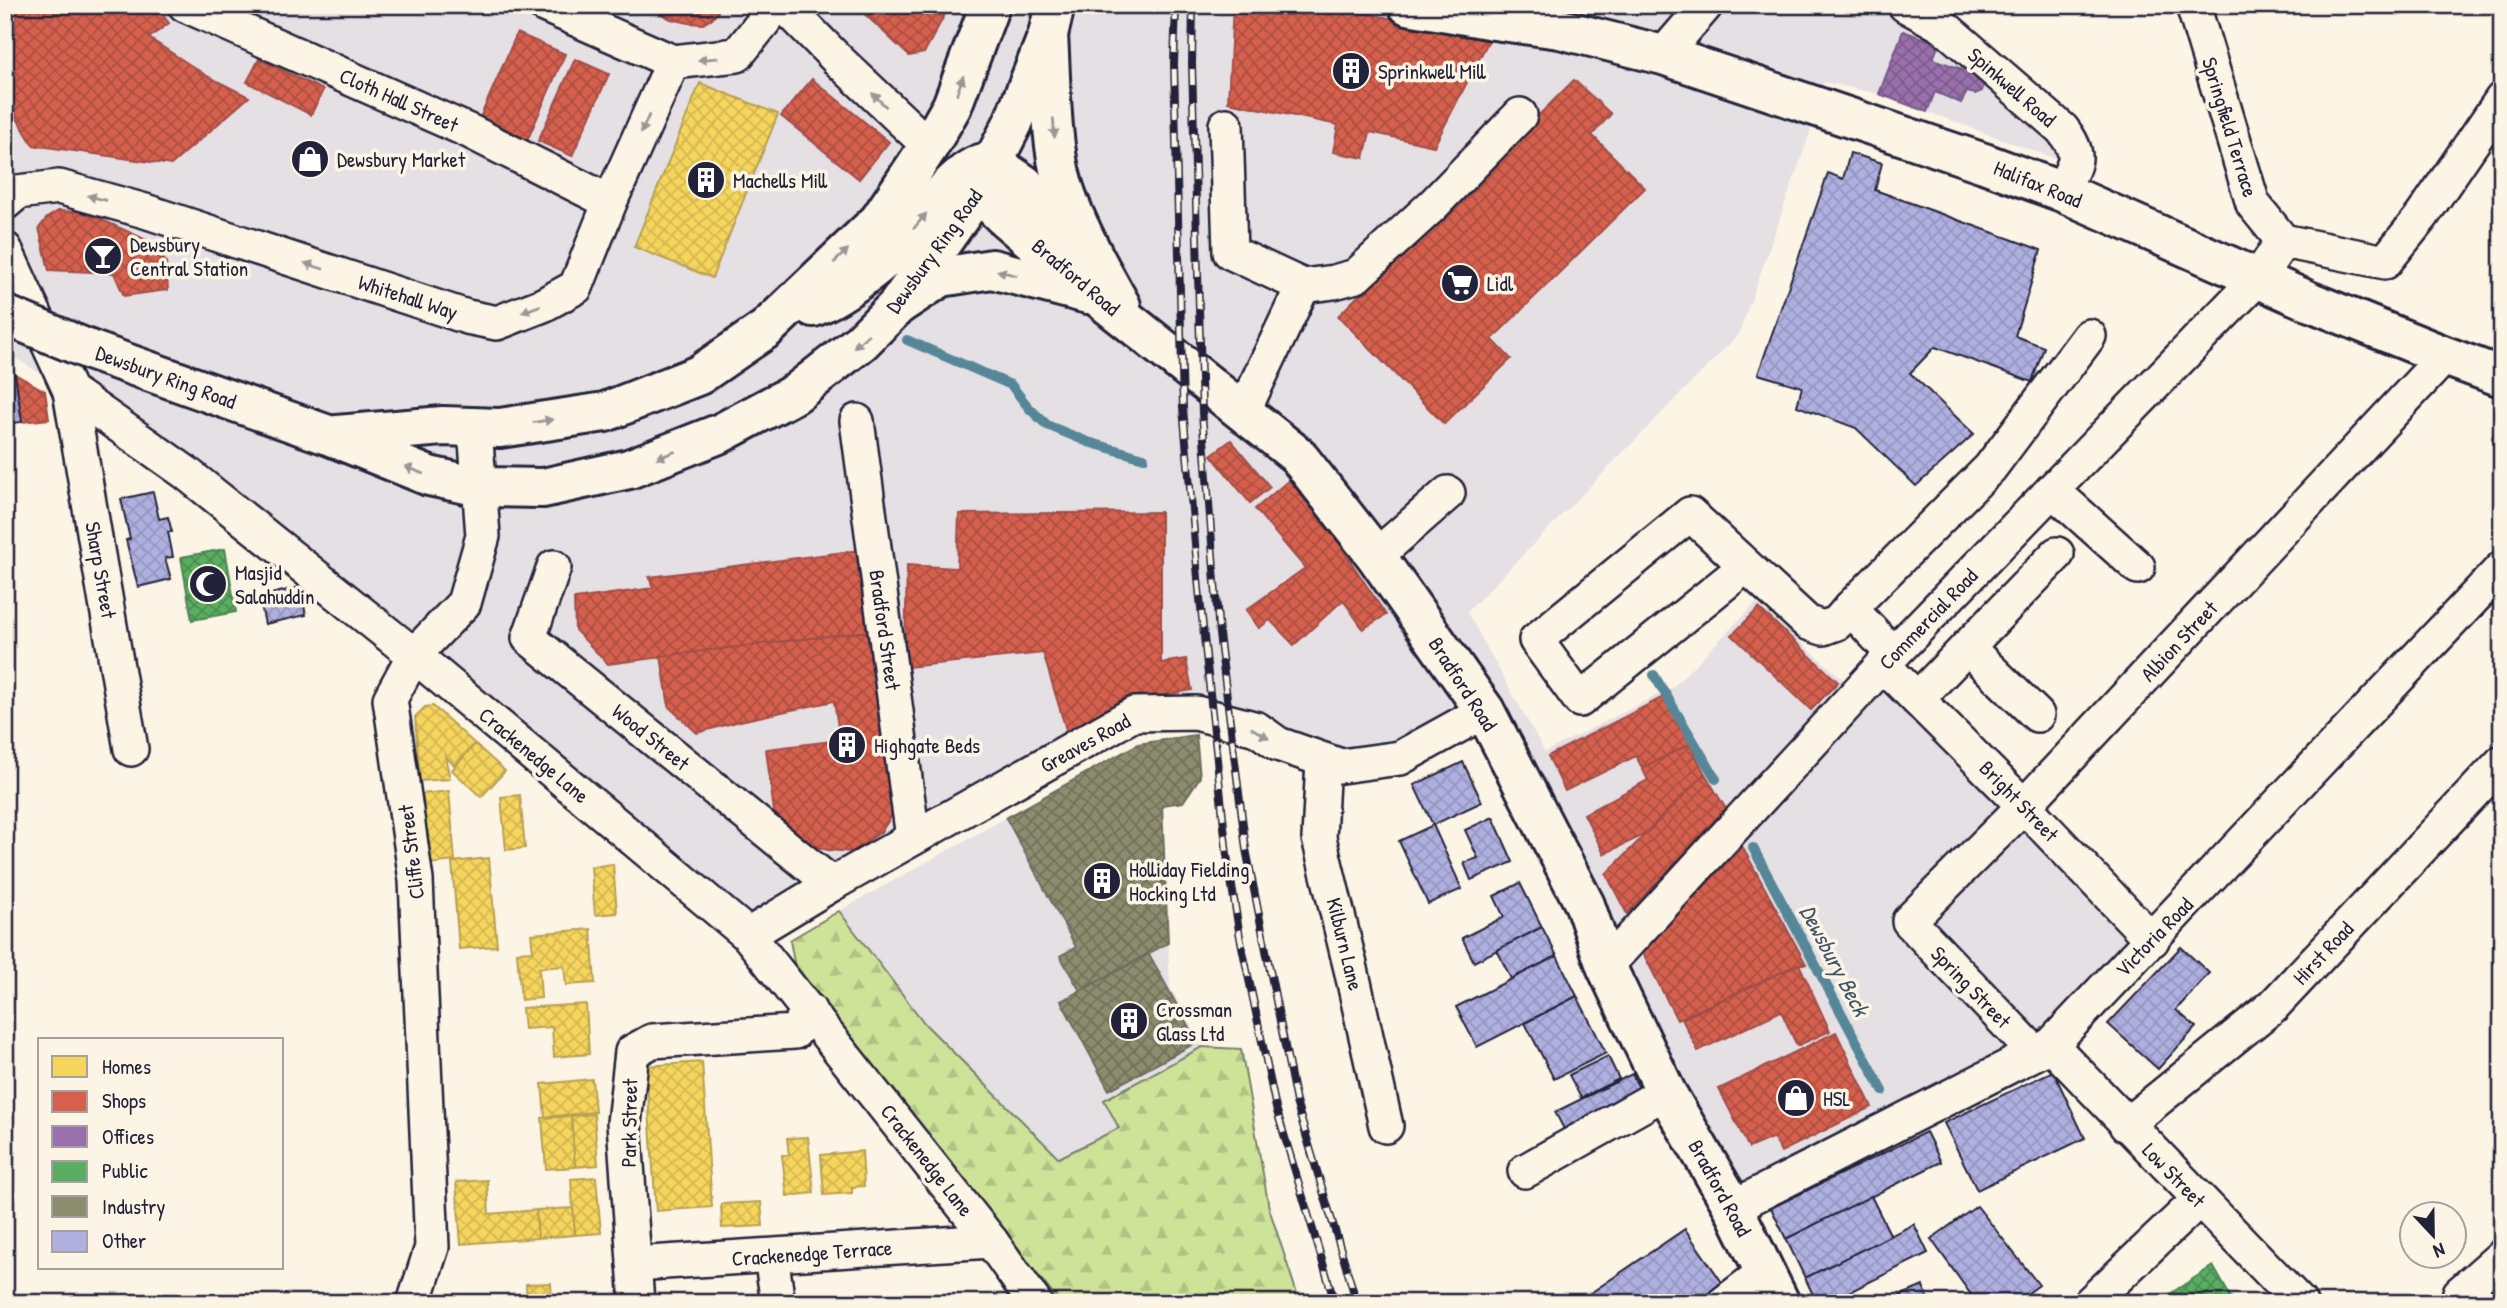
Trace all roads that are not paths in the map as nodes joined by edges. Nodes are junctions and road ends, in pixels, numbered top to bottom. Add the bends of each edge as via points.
1 (185, 5) edge
2 (544, 5) edge
3 (777, 5) edge
4 (785, 5) edge
5 (990, 5) edge
6 (1408, 5) edge
7 (1502, 5) edge
8 (1706, 5) edge
9 (1905, 5) edge
10 (2193, 5) edge
11 (1051, 20) edge
12 (1560, 29) junction
13 (1663, 55) junction
14 (673, 62) junction
15 (2502, 99) edge
16 (1520, 115) dead end
17 (1226, 125) dead end
18 (929, 146) junction
19 (977, 176) junction
20 (2060, 191) junction
21 (5, 202) edge
22 (611, 202) junction
23 (2283, 240) junction
24 (5, 249) edge
25 (2258, 278) junction
26 (1098, 282) junction
27 (1303, 286) junction
28 (897, 306) junction
29 (15, 319) edge
30 (766, 329) junction
31 (2089, 336) dead end
32 (2445, 356) junction
33 (2502, 377) edge
34 (70, 391) junction
35 (1243, 412) junction
36 (857, 421) dead end
37 (475, 428) junction
38 (328, 435) junction
39 (480, 487) junction
40 (2052, 490) junction
41 (1448, 493) dead end
42 (2057, 554) dead end
43 (1377, 556) junction
44 (1746, 566) junction
45 (554, 567) dead end
46 (2138, 567) dead end
47 (2502, 568) edge
48 (1850, 608) junction
49 (1967, 647) junction
50 (414, 655) junction
51 (1888, 660) junction
52 (1917, 699) junction
53 (1485, 711) junction
54 (2037, 715) dead end
55 (131, 749) dead end
56 (1323, 760) junction
57 (2502, 762) edge
58 (2024, 806) junction
59 (913, 838) junction
60 (832, 884) junction
61 (1909, 921) joint
62 (748, 935) junction
63 (2152, 940) junction
64 (1606, 966) junction
65 (809, 1010) junction
66 (2042, 1048) junction
67 (1666, 1092) junction
68 (2126, 1125) junction
69 (1386, 1126) dead end
70 (1525, 1171) dead end
71 (2199, 1200) junction
72 (1733, 1207) junction
73 (991, 1241) junction
74 (771, 1256) junction
75 (2502, 1256) edge
76 (634, 1264) junction
77 (1773, 1287) edge
78 (414, 1303) edge
79 (637, 1303) edge
80 (778, 1303) edge
81 (1035, 1303) edge
82 (1724, 1303) edge
83 (2090, 1303) edge
84 (2300, 1303) edge
85 (2462, 1303) edge

1 - 22 street, Cloth Hall Street via 471,132
2 - 14 street
3 -> 14 street via 737,55
18 -> 4 street
18 -> 5 main road, Dewsbury Ring Road via 952,106
6 - 12 main road, Halifax Road
7 - 12 main road, Halifax Road
8 - 13 street
9 - 20 street, Spinkwell Road via 1943,26 2062,130 2073,144 2075,166
10 - 23 street, Springfield Terrace via 2253,204
11 - 19 main road, Dewsbury Ring Road via 1013,123
11 -> 26 main road via 1056,158
12 - 13 main road, Halifax Road
13 - 20 main road, Halifax Road
14 -> 22 street, Whitehall Way
15 - 23 street via 2385,262
16 - 27 street via 1356,276
17 - 27 street via 1230,252
18 - 19 main road, Bradford Road
30 -> 18 main road, Dewsbury Ring Road via 879,220
19 - 26 main road, Bradford Road via 1003,216
19 - 28 main road, Dewsbury Ring Road
30 -> 19 main road via 825,302 884,260
20 - 25 main road, Halifax Road
22 -> 21 street, Whitehall Way via 576,287 497,323 59,187 18,192
23 - 25 street
24 - 29 street, Crackenedge Lane
25 - 32 main road, Halifax Road
25 - 40 street, Commercial Road
26 -> 28 main road via 992,269 941,277
26 - 35 main road, Bradford Road via 1131,323
27 - 35 street
28 -> 39 main road, Dewsbury Ring Road via 861,342 796,393 722,433 605,475 543,488
29 - 34 street, Crackenedge Lane
29 - 38 main road, Dewsbury Ring Road, bridge
37 -> 30 main road, Dewsbury Ring Road via 605,412 699,375
31 - 48 street via 1990,468
32 - 33 main road, Halifax Road
32 - 58 street, Albion Street
34 - 50 street, Crackenedge Lane via 185,472
34 - 55 street, Sharp Street
35 - 43 main road, Bradford Road via 1297,455
36 - 59 street, Bradford Street
37 - 38 main road, Dewsbury Ring Road via 443,426
37 - 39 street, Cliffe Street
39 -> 38 main road, Dewsbury Ring Road via 429,476
39 - 50 street, Cliffe Street via 483,536 464,603
40 - 46 street
40 - 51 street, Commercial Road
41 - 43 street
42 - 49 street
43 - 53 main road, Bradford Road
44 - 44 street via 1690,514 1536,640 1580,700
44 - 48 street via 1808,623 1823,628 1837,623
45 - 60 street, Wood Street via 529,638
47 - 63 street, Victoria Road
48 - 51 street, Bright Street
49 - 52 street
49 - 54 street
50 - 62 street, Crackenedge Lane
50 - 78 street, Cliffe Street via 390,699 416,880 432,1247
51 - 52 street, Bright Street
51 - 64 street, Commercial Road
52 - 58 street, Bright Street
53 - 56 street, Greaves Road via 1400,758 1341,766
53 - 64 main road, Bradford Road via 1584,905
59 -> 56 street, Greaves Road via 1134,714 1196,713 1257,729 1278,744
56 - 69 street, Kilburn Lane via 1319,838
57 - 68 street, Hirst Road via 2273,1006
58 - 61 street, Albion Street
58 - 63 street, Bright Street
59 - 60 street, Greaves Road
60 - 62 street, Greaves Road
61 - 66 street, Spring Street
62 - 65 street, Crackenedge Lane
63 - 66 street, Victoria Road
64 - 67 main road, Bradford Road
65 - 73 street, Crackenedge Lane
65 - 76 street, Park Street via 795,1032 652,1041 632,1052 624,1123
66 - 68 street, Low Street
66 - 72 street, Victoria Road
67 - 70 street
67 - 72 main road, Bradford Road
68 - 71 street, Low Street
71 - 83 street
71 - 84 street, Low Street
72 - 77 main road, Bradford Road
73 - 74 street, Crackenedge Terrace
73 - 81 street, Crackenedge Lane
74 - 76 street, Crackenedge Terrace
74 - 80 street
75 - 85 street via 2460,1293
76 - 79 street, Park Street
77 - 82 street

